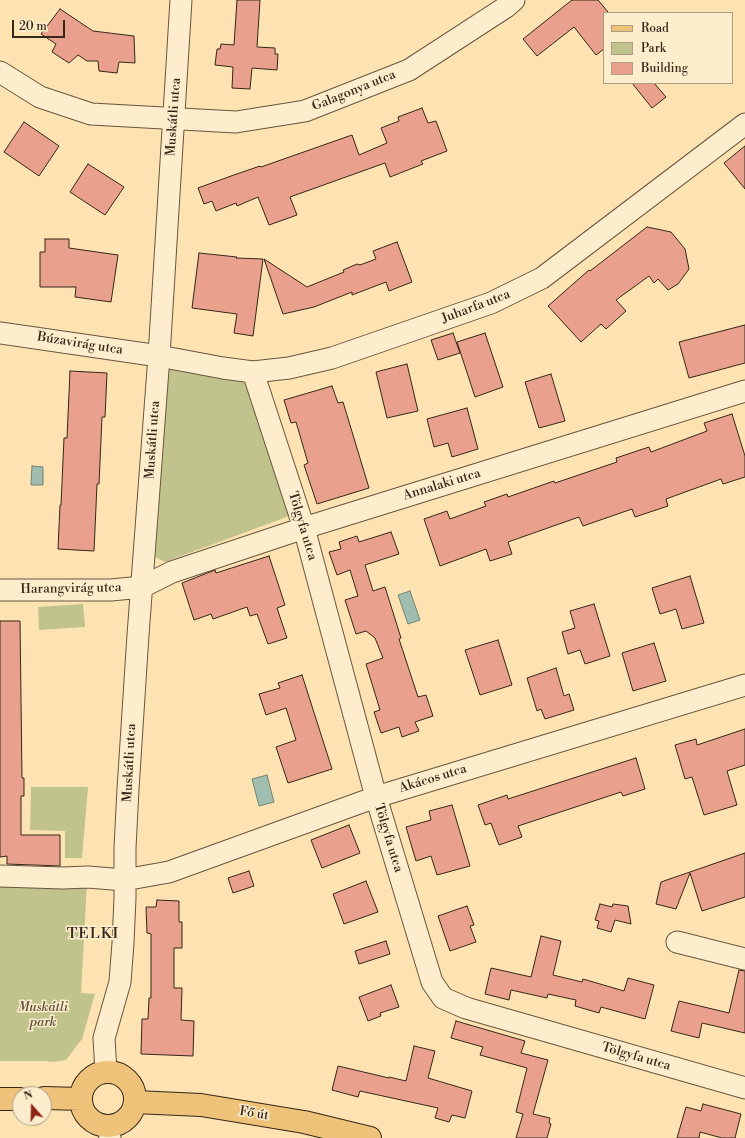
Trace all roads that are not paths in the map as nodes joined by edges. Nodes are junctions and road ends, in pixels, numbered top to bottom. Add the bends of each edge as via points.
1 (182, 0) edge
2 (514, 0) edge
3 (0, 72) edge
4 (173, 118) junction
5 (745, 124) edge
6 (0, 333) edge
7 (160, 356) junction
8 (253, 372) junction
9 (745, 391) edge
10 (304, 528) junction
11 (142, 587) junction
12 (0, 590) edge
13 (745, 685) edge
14 (376, 797) junction
15 (0, 876) edge
16 (124, 880) junction
17 (677, 942) dead end
18 (745, 959) edge
19 (106, 1072) junction
20 (745, 1088) edge
21 (52, 1098) edge
22 (12, 1099) edge
23 (81, 1099) junction
24 (0, 1100) edge
25 (135, 1102) junction
26 (109, 1132) edge
27 (370, 1138) edge

1 - 4 street, Muskátli utca
2 - 4 street, Galagonya utca via 409,70 305,111 236,122
3 - 4 street, Galagonya utca via 40,97 91,114
4 - 7 street, Muskátli utca
5 - 8 street, Juharfa utca via 542,278 491,303 332,358 289,368
6 - 7 street, Búzavirág utca
7 - 8 street, Juharfa utca
7 - 11 street, Muskátli utca
8 - 10 street, Tölgyfa utca
9 - 10 street, Annalaki utca
10 - 11 street, Annalaki utca via 172,572
10 - 14 street, Tölgyfa utca
11 - 12 street, Harangvirág utca via 111,590
11 - 16 street, Muskátli utca
13 - 14 street, Akácos utca
14 - 16 street, Akácos utca via 169,872
14 - 20 street, Tölgyfa utca via 432,982 443,998 466,1008
15 - 16 street
16 - 19 street, Muskátli utca via 120,982 104,1038
17 - 18 street
19 - 23 main road via 91,1078 82,1091
19 - 25 main road via 114,1072 128,1080 133,1087
21 - 23 main road
22 - 24 main road
23 - 26 main road via 86,1115
25 - 26 main road via 129,1116
25 - 27 main road, Fő út via 201,1106 304,1122

